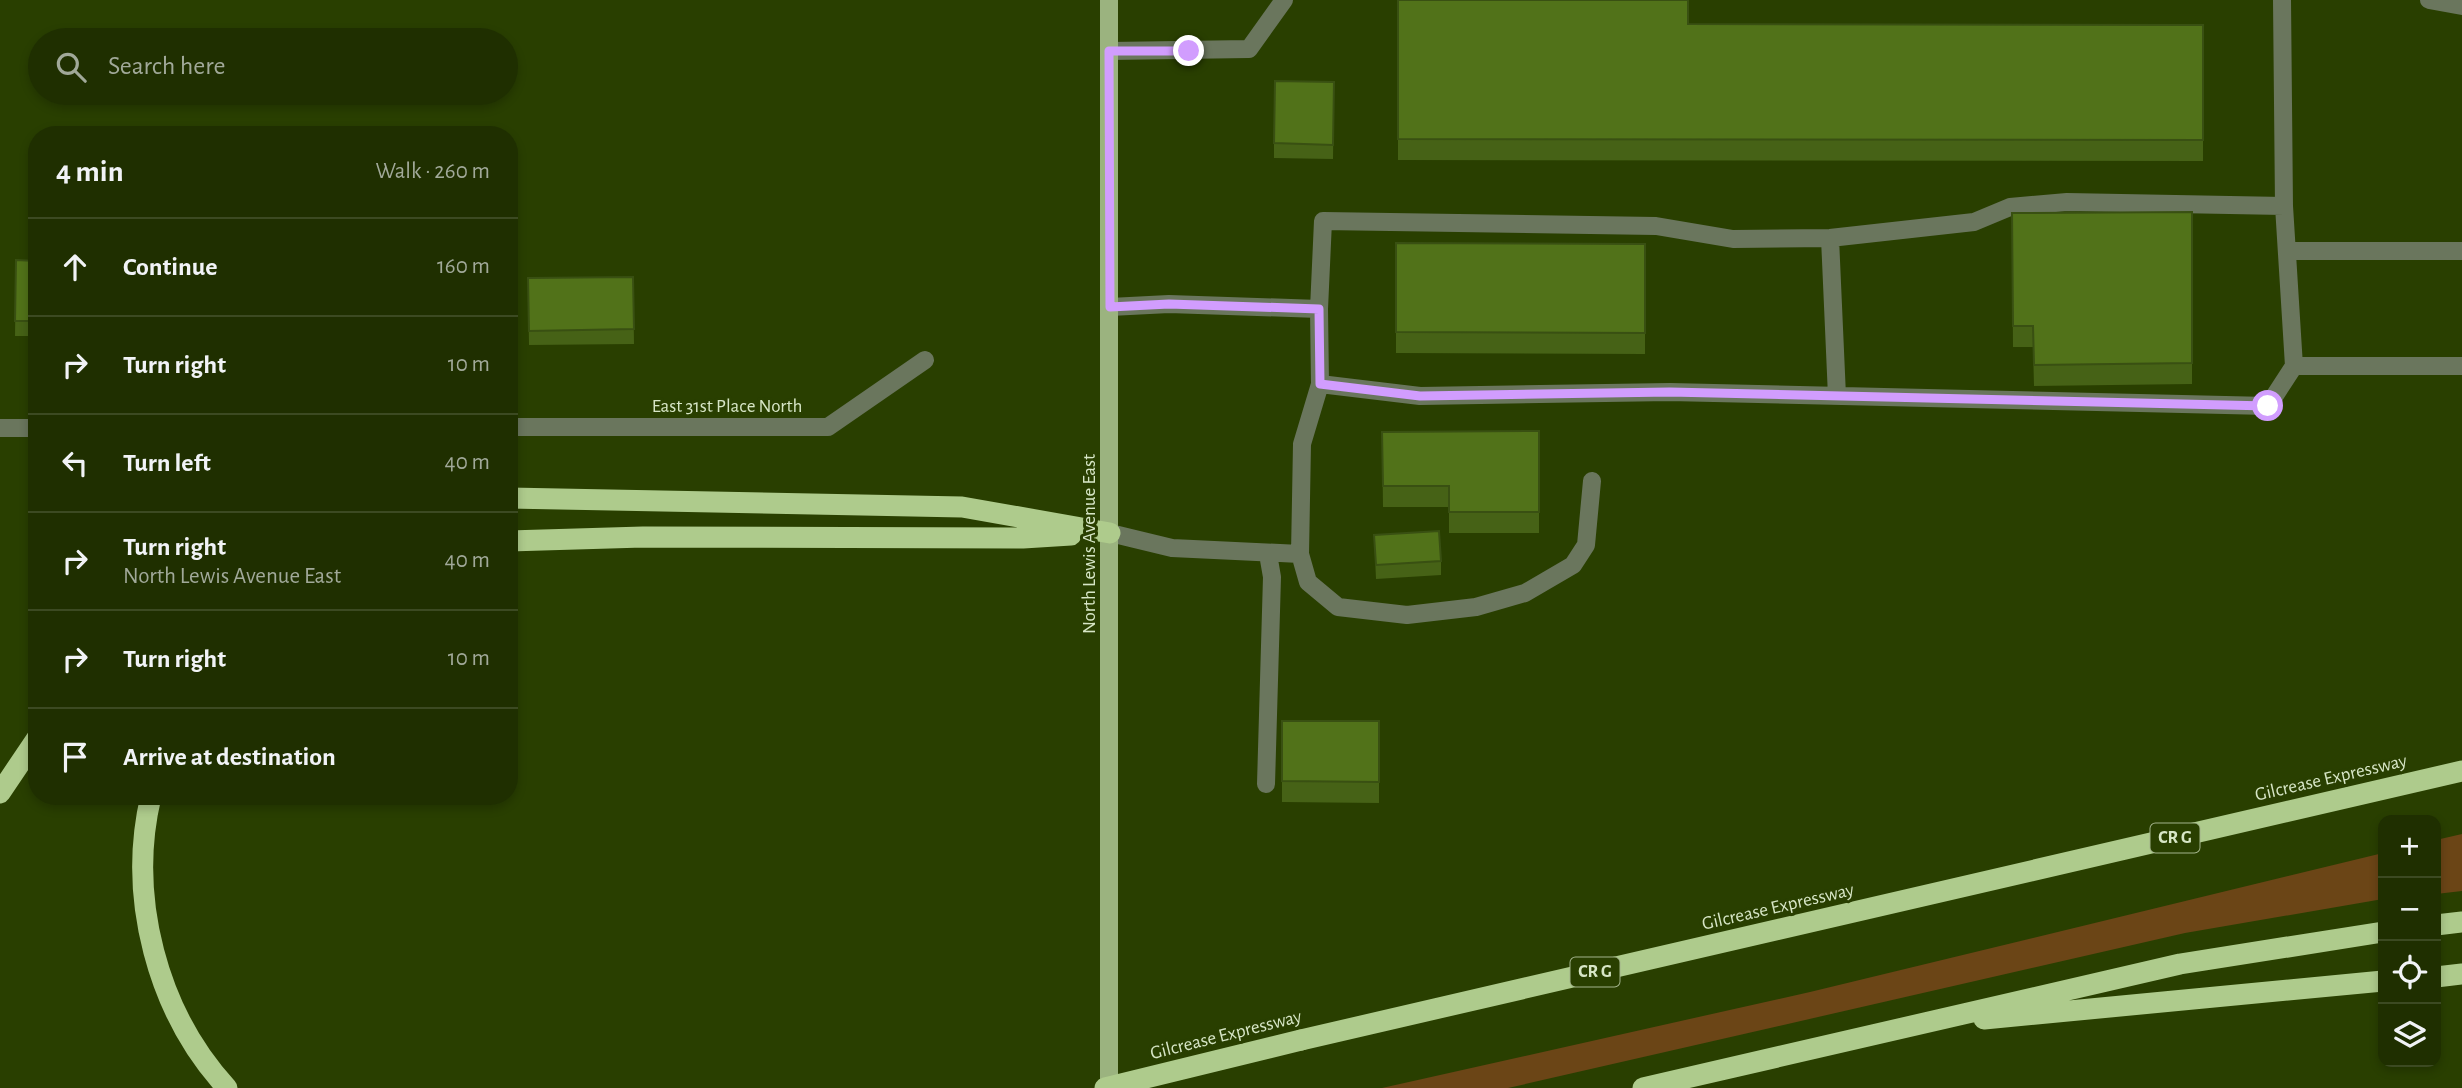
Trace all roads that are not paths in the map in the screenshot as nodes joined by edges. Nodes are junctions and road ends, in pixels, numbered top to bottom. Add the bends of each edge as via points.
1 (1109, 0) edge
2 (1284, 0) edge
3 (2282, 0) edge
4 (2429, 0) edge
5 (2462, 6) edge
6 (1109, 51) junction
7 (2284, 206) junction
8 (1830, 238) junction
9 (2287, 251) junction
10 (2462, 251) edge
11 (1110, 307) junction
12 (1319, 309) junction
13 (925, 360) dead end
14 (2294, 366) junction
15 (2462, 366) edge
16 (1320, 384) junction
17 (1837, 396) junction
18 (518, 427) edge
19 (0, 428) edge
20 (28, 428) edge
21 (1591, 481) dead end
22 (518, 498) edge
23 (1110, 533) junction
24 (518, 541) edge
25 (1268, 554) junction
26 (1300, 554) junction
27 (28, 751) edge
28 (2462, 771) edge
29 (1266, 784) dead end
30 (0, 793) edge
31 (150, 805) edge
32 (2462, 922) edge
33 (2441, 924) edge
34 (2378, 933) edge
35 (2462, 974) edge
36 (2441, 976) edge
37 (2378, 981) edge
38 (1906, 1026) junction
39 (227, 1088) edge
40 (1107, 1088) edge
41 (1643, 1088) edge

1 - 6 main road, North Lewis Avenue East
2 - 6 street via 1248,49
3 - 7 street
4 - 5 street
6 - 11 main road, North Lewis Avenue East
7 - 8 street via 2067,202 2010,206 1974,222
7 - 9 street
8 - 12 street via 1734,239 1656,226 1323,220
8 - 17 street
9 - 10 street
9 - 14 street
11 - 12 street via 1169,304
11 - 23 main road, North Lewis Avenue East
12 - 16 street
13 - 18 street, East 31st Place North via 828,427
14 - 15 street
14 - 17 street via 2268,406
16 - 17 street via 1420,396 1670,392
16 - 26 street via 1302,444
19 - 20 street
21 - 26 street via 1586,545 1573,565 1525,593 1476,607 1407,615 1338,607 1308,582
22 - 23 highway via 962,507
23 - 24 highway via 1023,538
23 - 25 street via 1172,548
23 - 40 main road, North Lewis Avenue East
25 - 26 street
25 - 29 street via 1272,577
27 - 30 highway
28 - 40 highway, Gilcrease Expressway / CR G, bridge
31 - 39 highway via 143,895 152,944 188,1037
32 - 33 highway
34 - 38 highway via 2180,964
35 - 36 highway
37 - 38 highway
38 - 41 highway

